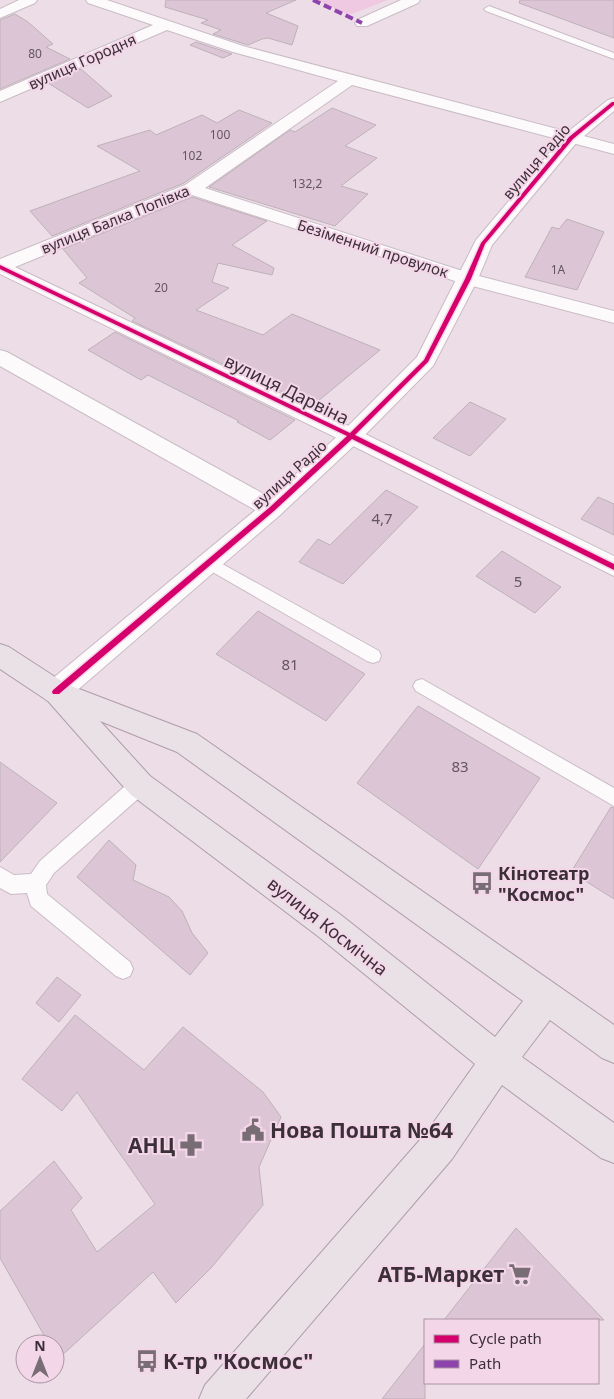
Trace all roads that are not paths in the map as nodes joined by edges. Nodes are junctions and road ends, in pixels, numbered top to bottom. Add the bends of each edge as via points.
1 (30, 0) edge
2 (93, 0) edge
3 (413, 0) edge
4 (489, 9) dead end
5 (0, 14) edge
6 (362, 23) dead end
7 (165, 25) junction
8 (614, 56) edge
9 (350, 80) junction
10 (0, 97) edge
11 (614, 103) edge
12 (571, 138) junction
13 (614, 148) edge
14 (191, 189) junction
15 (0, 267) edge
16 (468, 279) junction
17 (614, 317) edge
18 (0, 357) edge
19 (351, 436) junction
20 (272, 509) junction
21 (208, 562) junction
22 (614, 568) edge
23 (0, 655) edge
24 (373, 656) dead end
25 (422, 686) dead end
26 (56, 692) junction
27 (140, 785) junction
28 (614, 798) edge
29 (0, 876) edge
30 (36, 883) junction
31 (123, 969) dead end
32 (545, 999) junction
33 (614, 1046) edge
34 (498, 1061) junction
35 (614, 1145) edge
36 (219, 1399) edge

1 - 5 street
2 - 7 street
3 - 6 street
4 - 8 lane
7 - 9 street
7 - 10 street, вулиця Городня
9 - 12 street
9 - 14 street, вулиця Балка Попівка
11 - 12 street, вулиця Радіо
12 - 13 street
12 - 16 street, вулиця Радіо via 483,244
14 - 15 street, вулиця Балка Попівка
14 - 16 street, Безіменний провулок
15 - 19 street, вулиця Дарвіна
16 - 17 street, Безіменний провулок
16 - 19 street, вулиця Радіо via 426,361
18 - 20 street
19 - 20 street, вулиця Радіо
19 - 22 street, вулиця Дарвіна
20 - 21 street, вулиця Радіо
21 - 24 lane
21 - 26 street, вулиця Радіо
23 - 26 main road, вулиця Космічна
25 - 28 lane
26 - 27 main road, вулиця Космічна
26 - 32 main road, вулиця Космічна via 187,743
27 - 30 lane via 47,867
27 - 34 main road, вулиця Космічна via 330,926
29 - 30 lane via 12,885
30 - 31 lane via 38,899
32 - 33 main road, вулиця Космічна
32 - 34 main road
34 - 35 main road, вулиця Космічна
34 - 36 main road via 439,1146

